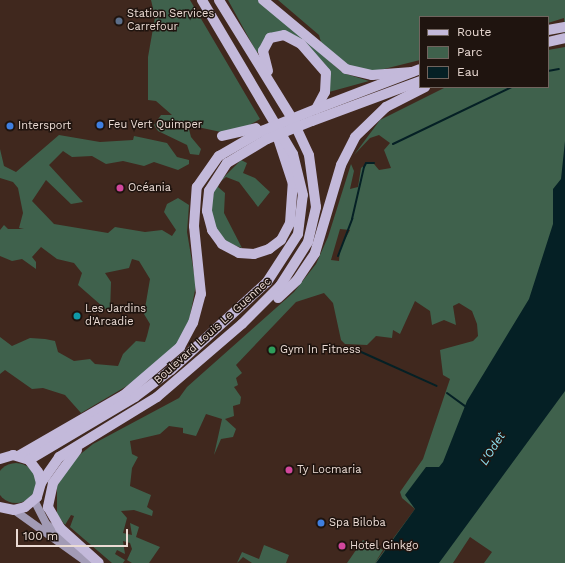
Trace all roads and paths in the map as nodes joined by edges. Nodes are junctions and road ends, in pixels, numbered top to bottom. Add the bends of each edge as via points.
1 (202, 0) edge
2 (218, 0) edge
3 (263, 0) edge
4 (565, 27) edge
5 (549, 30) edge
6 (565, 38) edge
7 (549, 42) edge
8 (416, 70) edge
9 (419, 81) edge
10 (273, 85) junction
11 (423, 88) edge
12 (266, 103) junction
13 (316, 109) junction
14 (263, 132) junction
15 (222, 136) dead end
16 (242, 324) junction
17 (84, 444) junction
18 (18, 456) junction
19 (0, 459) edge
20 (29, 460) junction
21 (41, 483) junction
22 (34, 500) junction
23 (0, 507) edge
24 (14, 510) junction
25 (88, 563) edge
26 (99, 563) edge

1 - 12 main road, Boulevard Louis Le Guennec
2 - 10 main road, Boulevard Louis Le Guennec
3 - 8 main road via 346,69 372,75
4 - 5 main road
6 - 7 main road
8 - 13 main road
9 - 14 main road, bridge via 312,121
10 - 13 main road via 264,47 276,35 289,36 309,50 326,73 325,92
10 - 16 main road, Boulevard Louis Le Guennec via 309,155 315,186 315,218 308,242 290,274
11 - 16 main road via 380,112 355,136 341,165 322,235 308,264 270,305
12 - 14 main road via 292,175 293,214 288,229 275,245 258,253 239,253 222,244 212,230 207,211 209,192 227,163
12 - 20 main road, Boulevard Louis Le Guennec via 293,154 302,186 299,228 282,263 228,319 155,384
13 - 14 main road, bridge
14 - 15 main road
14 - 18 main road, Boulevard Louis Le Guennec via 218,156 197,187 194,226 201,294 191,329 180,347 124,395
16 - 17 main road, Boulevard Louis Le Guennec via 157,397
17 - 21 main road, Boulevard Louis Le Guennec via 59,457
17 - 26 main road via 68,459 53,483 48,507 60,528
18 - 19 main road
18 - 20 main road
20 - 21 main road via 38,472
21 - 22 main road, Boulevard Louis Le Guennec
22 - 24 main road
22 - 26 main road via 49,527
23 - 24 main road
24 - 25 main road

